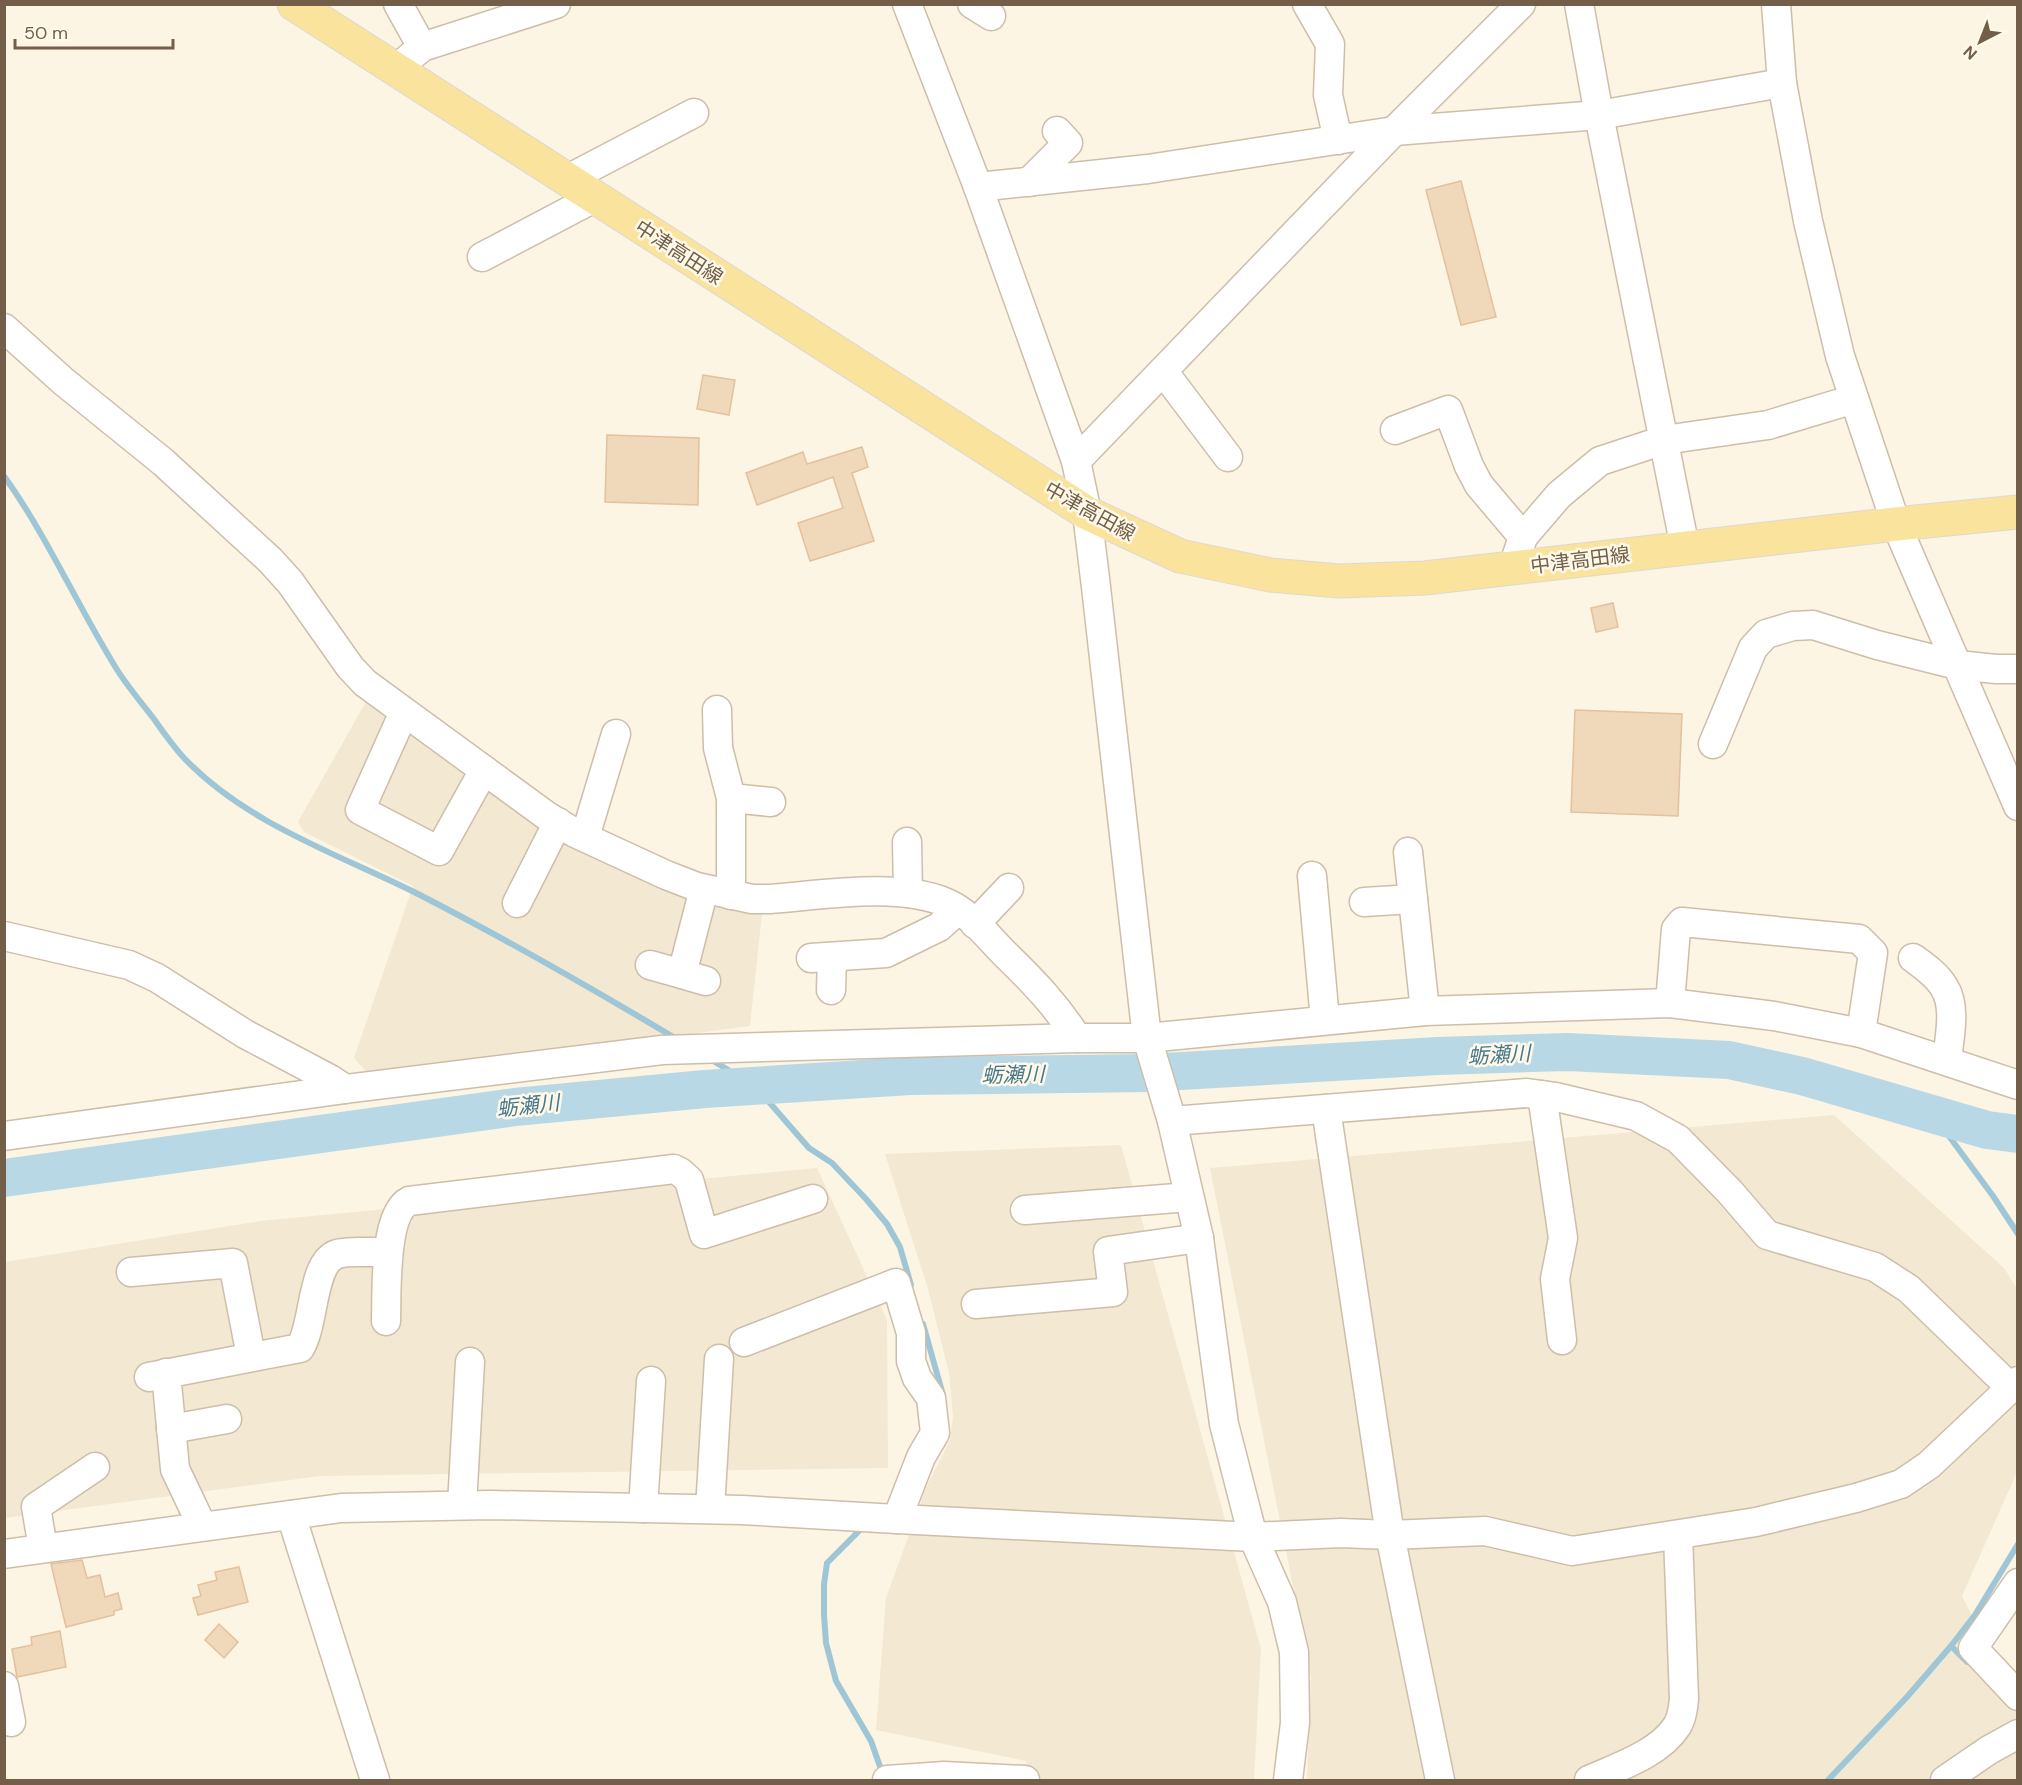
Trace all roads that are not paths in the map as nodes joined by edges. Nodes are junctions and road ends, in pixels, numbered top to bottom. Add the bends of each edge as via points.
1 (294, 4) edge
2 (398, 4) edge
3 (556, 4) edge
4 (907, 4) edge
5 (1307, 4) edge
6 (1521, 4) edge
7 (1579, 4) edge
8 (1776, 4) edge
9 (422, 47) junction
10 (395, 70) junction
11 (1782, 83) junction
12 (694, 113) dead end
13 (1599, 115) junction
14 (1057, 131) dead end
15 (1394, 131) junction
16 (1338, 140) junction
17 (566, 180) junction
18 (1029, 182) junction
19 (978, 187) junction
20 (594, 198) junction
21 (482, 257) dead end
22 (4, 328) edge
23 (1163, 371) junction
24 (1854, 399) junction
25 (1395, 430) dead end
26 (1664, 440) junction
27 (1228, 457) dead end
28 (1076, 461) junction
29 (1087, 513) junction
30 (2018, 513) edge
31 (1896, 524) junction
32 (1522, 537) junction
33 (1685, 548) junction
34 (1512, 568) junction
35 (1957, 665) junction
36 (2018, 669) edge
37 (717, 710) dead end
38 (404, 712) junction
39 (616, 734) dead end
40 (1713, 744) dead end
41 (484, 770) junction
42 (731, 798) junction
43 (771, 802) dead end
44 (2018, 806) edge
45 (558, 822) junction
46 (585, 837) junction
47 (907, 842) dead end
48 (1408, 852) dead end
49 (1312, 876) dead end
50 (1009, 888) dead end
51 (718, 892) junction
52 (908, 893) junction
53 (1413, 899) junction
54 (1364, 902) dead end
55 (517, 903) dead end
56 (966, 917) junction
57 (4, 936) edge
58 (1913, 958) dead end
59 (650, 965) dead end
60 (831, 990) dead end
61 (1670, 1003) junction
62 (1425, 1011) junction
63 (1325, 1020) junction
64 (1861, 1033) junction
65 (1077, 1038) junction
66 (1148, 1042) junction
67 (1947, 1061) junction
68 (2018, 1085) edge
69 (345, 1089) junction
70 (1542, 1095) junction
71 (1326, 1110) junction
72 (1170, 1116) junction
73 (4, 1136) edge
74 (1190, 1197) junction
75 (813, 1199) dead end
76 (1025, 1210) dead end
77 (1199, 1238) junction
78 (388, 1252) junction
79 (131, 1272) dead end
80 (976, 1304) dead end
81 (386, 1321) dead end
82 (1562, 1340) dead end
83 (744, 1342) dead end
84 (251, 1356) junction
85 (719, 1359) dead end
86 (470, 1362) dead end
87 (651, 1381) dead end
88 (2014, 1384) edge
89 (227, 1419) dead end
90 (171, 1429) junction
91 (95, 1467) dead end
92 (462, 1505) junction
93 (643, 1508) junction
94 (710, 1509) junction
95 (291, 1515) junction
96 (897, 1519) junction
97 (202, 1526) junction
98 (1390, 1535) junction
99 (1678, 1535) junction
100 (1253, 1537) junction
101 (43, 1548) junction
102 (4, 1554) edge
103 (2018, 1583) edge
104 (4, 1686) edge
105 (2018, 1696) edge
106 (11, 1722) dead end
107 (2018, 1734) edge
108 (375, 1780) edge
109 (888, 1780) edge
110 (1011, 1780) edge
111 (1288, 1780) edge
112 (1440, 1780) edge
113 (1589, 1780) edge
114 (1945, 1780) edge

1 - 10 main road, 中津高田線
2 - 9 street
3 - 9 street
4 - 19 street
5 - 16 street via 1330,44 1328,95
6 - 15 street
7 - 13 street
8 - 11 street
9 - 10 street
10 - 17 main road, 中津高田線
11 - 13 street
11 - 24 street via 1808,221
12 - 17 street
13 - 15 street
13 - 26 street
14 - 18 street via 1068,143
15 - 16 street
15 - 23 street
16 - 18 street via 1148,170
17 - 20 main road, 中津高田線
18 - 19 street
19 - 28 street
20 - 21 street
20 - 29 main road, 中津高田線
22 - 38 street via 163,462 270,560 350,667
23 - 27 street
23 - 28 street
24 - 26 street via 1768,425
24 - 31 street
25 - 32 street via 1448,410 1479,485
26 - 32 street via 1600,461 1559,495
26 - 33 street
28 - 29 street
29 - 34 main road, 中津高田線 via 1180,556 1270,575 1350,581 1425,578
29 - 66 street
30 - 31 main road, 中津高田線
31 - 33 main road, 中津高田線
31 - 35 street
32 - 34 street
33 - 34 main road, 中津高田線
35 - 36 street
35 - 40 street via 1813,625 1766,634 1753,648
35 - 44 street
37 - 42 street via 718,748
38 - 41 street
38 - 41 street via 360,810 439,851
39 - 46 street
41 - 45 street
42 - 43 street
42 - 51 street
45 - 46 street
45 - 55 street
46 - 51 street via 666,875
47 - 52 street
48 - 53 street
49 - 63 street
50 - 56 street
51 - 52 street via 752,899
51 - 59 street via 694,977
52 - 56 street via 948,903
53 - 54 street
53 - 62 street
56 - 60 street via 886,953 821,957
56 - 65 street via 1035,983
57 - 69 street via 129,965
58 - 67 street via 1945,987 1951,1005
61 - 62 street
61 - 64 street via 1774,1016
61 - 64 street via 1676,928 1682,922 1859,939 1873,953
62 - 63 street
63 - 66 street
64 - 67 street
65 - 66 street
65 - 69 street via 662,1050
66 - 72 street
67 - 68 street
69 - 73 street
70 - 71 street via 1527,1093
70 - 82 street via 1563,1238 1555,1279
70 - 88 street via 1636,1116 1678,1139 1767,1235 1875,1268 1909,1288
71 - 72 street
71 - 98 street
72 - 74 street
74 - 76 street
74 - 77 street
75 - 78 street via 704,1234 689,1180 674,1169 410,1201 404,1204 397,1219
77 - 80 street via 1108,1251 1113,1292
77 - 100 street via 1224,1424
78 - 81 street
78 - 84 street via 329,1258 320,1272 308,1332 300,1348
79 - 84 street via 233,1263
83 - 96 street via 896,1283 911,1333 911,1361 931,1398 935,1433 921,1457
84 - 90 street via 157,1375
85 - 94 street
86 - 92 street
87 - 93 street
88 - 99 street via 1929,1465 1901,1484 1756,1522
89 - 90 street
90 - 97 street via 175,1469
91 - 101 street via 36,1507
92 - 93 street
92 - 95 street via 341,1508
93 - 94 street
94 - 96 street
95 - 97 street
95 - 108 street
96 - 100 street
97 - 101 street
98 - 99 street via 1485,1531 1572,1551
98 - 100 street
98 - 112 street
99 - 113 street via 1684,1699 1680,1719 1661,1743
100 - 111 street via 1282,1602 1294,1652 1295,1723
101 - 102 street
103 - 105 street via 1973,1648
104 - 106 street
107 - 114 street
109 - 110 street via 944,1776

